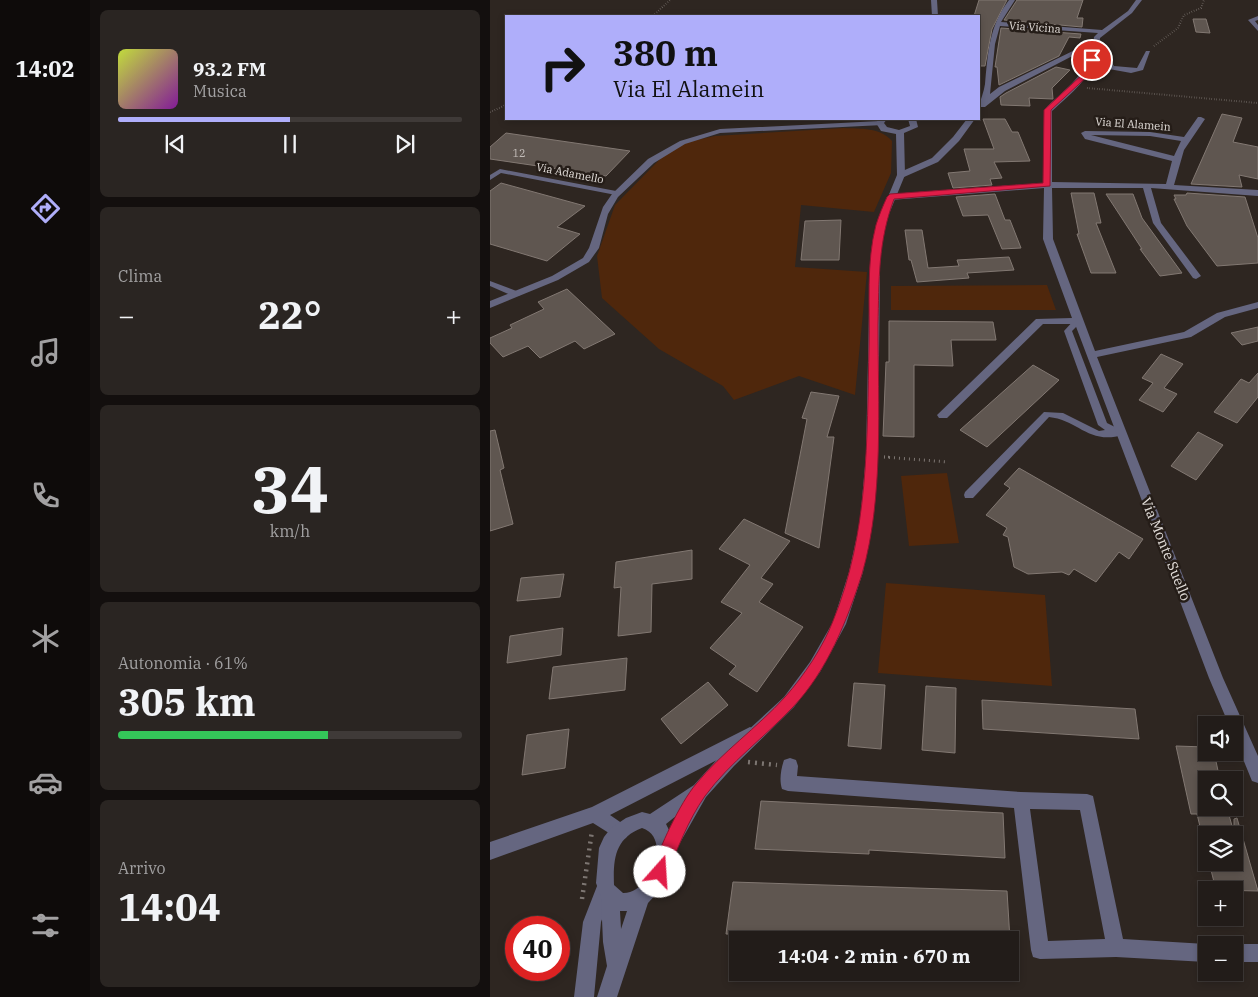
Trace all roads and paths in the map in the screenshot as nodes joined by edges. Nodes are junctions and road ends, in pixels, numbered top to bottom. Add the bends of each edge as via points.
1 (670, 0) edge
2 (934, 0) edge
3 (1012, 0) edge
4 (1130, 0) edge
5 (1138, 0) edge
6 (1204, 0) edge
7 (654, 15) edge
8 (935, 15) edge
9 (1258, 18) edge
10 (997, 24) junction
11 (1258, 29) edge
12 (1103, 32) junction
13 (1096, 49) junction
14 (1148, 52) joint
15 (1073, 86) junction
16 (984, 102) junction
17 (1258, 103) edge
18 (505, 105) edge
19 (980, 108) edge
20 (490, 112) edge
21 (1201, 119) dead end
22 (913, 120) edge
23 (970, 120) edge
24 (882, 121) edge
25 (900, 132) junction
26 (1184, 139) junction
27 (1175, 159) junction
28 (901, 175) junction
29 (490, 178) edge
30 (1047, 185) junction
31 (1146, 185) junction
32 (1170, 186) junction
33 (616, 193) junction
34 (1258, 193) edge
35 (890, 197) junction
36 (1196, 276) dead end
37 (490, 283) edge
38 (516, 294) junction
39 (1258, 305) edge
40 (490, 306) edge
41 (1078, 321) junction
42 (1092, 355) junction
43 (943, 415) dead end
44 (1120, 433) junction
45 (887, 457) dead end
46 (948, 462) dead end
47 (970, 495) dead end
48 (759, 730) junction
49 (790, 766) dead end
50 (1258, 775) edge
51 (700, 791) junction
52 (1022, 800) junction
53 (595, 814) junction
54 (652, 823) junction
55 (620, 832) junction
56 (490, 851) edge
57 (666, 853) junction
58 (607, 891) junction
59 (640, 900) junction
60 (1116, 948) junction
61 (1198, 953) edge
62 (1243, 953) edge
63 (1258, 953) edge
64 (615, 964) junction
65 (584, 997) edge
66 (607, 997) edge

1 - 7 path
2 - 8 street
3 - 10 street, Via Vicina
4 - 5 street
5 - 12 street via 1130,12
6 - 14 path via 1201,8 1184,15 1178,28
9 - 11 street via 1251,20
10 - 12 street, Via Vicina
10 - 16 street, Via Vicina
12 - 13 street, Via Monte Suello via 1097,37
13 - 14 street via 1109,54 1108,62 1112,68 1131,71 1140,70
13 - 15 street, Via Monte Suello via 1088,72
13 - 16 street via 1083,48 1002,89
15 - 17 path
15 - 30 street, Via Monte Suello via 1048,110
16 - 19 street, Via Vicina
18 - 20 path
21 - 26 street, Via El Alamein
22 - 25 street via 914,127
23 - 28 street via 935,160
24 - 25 street via 884,129
24 - 33 street via 753,128 697,135 658,154
25 - 28 street
26 - 27 street, Via El Alamein
26 - 27 street, Via El Alamein via 1150,134 1085,133
27 - 32 street, Via El Alamein
28 - 35 street
29 - 33 lane, Via Adamello via 500,171
30 - 31 street
30 - 35 street
30 - 41 street, Via Monte Suello via 1048,239
31 - 32 street
31 - 36 street via 1157,224
32 - 34 street
33 - 38 street, Via Adamello via 606,209 596,244 585,260
35 - 48 street via 880,226 875,263 872,455 866,522 856,572 839,624 814,667 790,702
37 - 38 lane
38 - 40 street, Via Adamello
39 - 42 street via 1221,314 1187,335
41 - 42 street, Via Monte Suello
41 - 43 street via 1040,322
41 - 44 lane via 1068,331 1103,425
42 - 44 street, Via Monte Suello
44 - 47 lane via 1098,434 1060,415 1048,414
44 - 50 street, Via Monte Suello via 1216,678
45 - 46 path
48 - 51 street
48 - 53 street
49 - 52 street via 788,783
51 - 54 street
51 - 57 street
52 - 60 street via 1087,802
52 - 60 street via 1040,950
53 - 55 street
53 - 56 street
54 - 55 street via 642,820
54 - 57 street via 666,838
55 - 58 street via 608,846
57 - 59 street via 653,885
58 - 59 street via 623,903
58 - 64 street
58 - 65 street via 592,922
59 - 64 street
60 - 61 street
62 - 63 street
64 - 66 street

